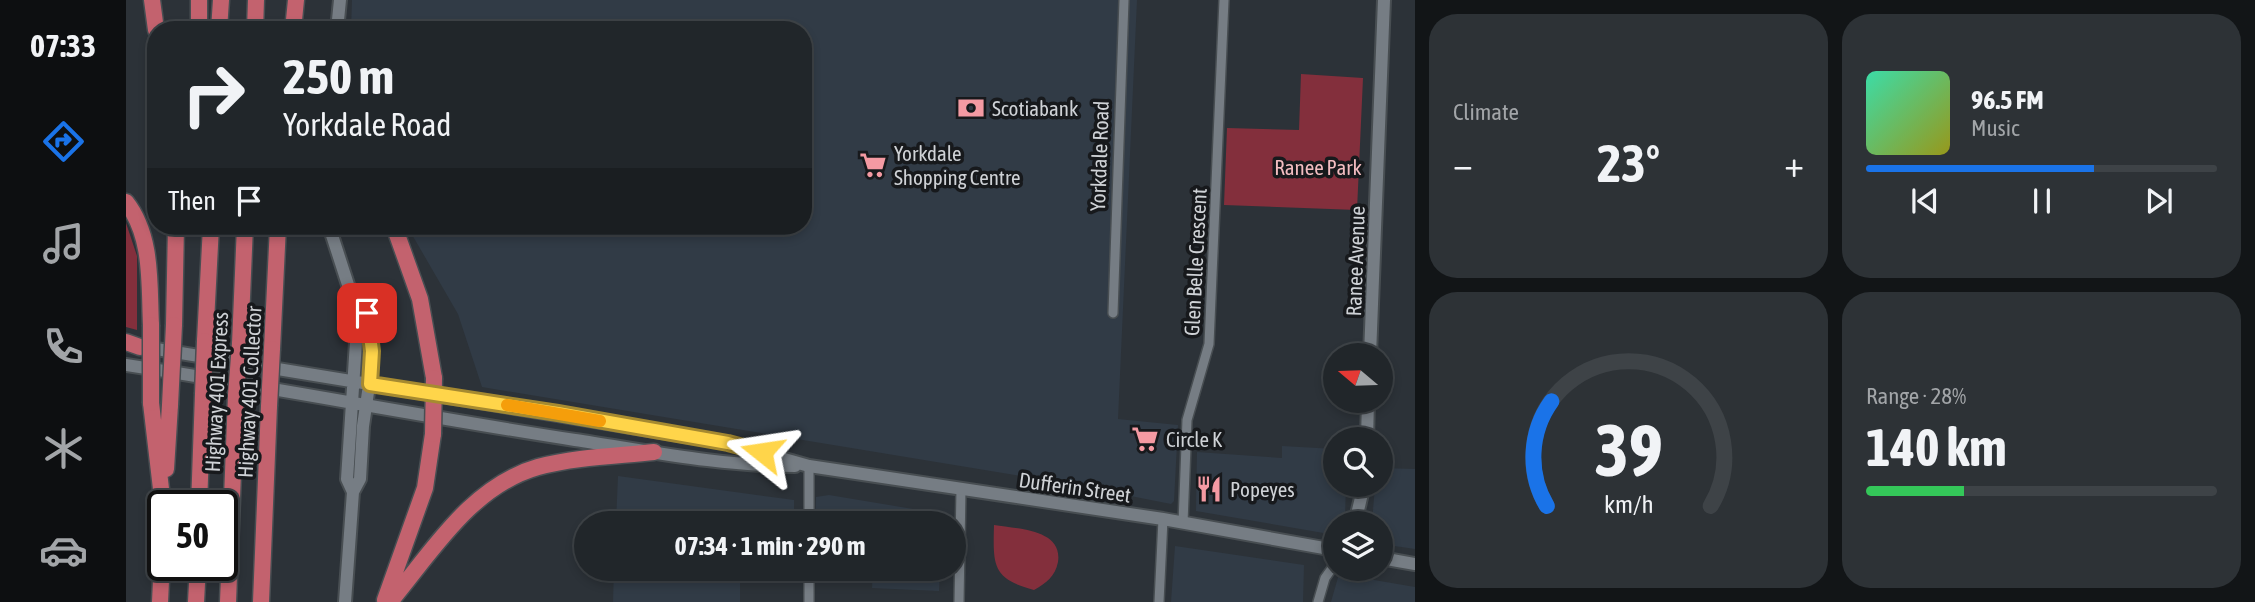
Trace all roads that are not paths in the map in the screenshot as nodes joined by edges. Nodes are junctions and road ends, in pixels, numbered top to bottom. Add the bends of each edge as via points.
1 (199, 0) edge
2 (221, 0) edge
3 (256, 0) edge
4 (287, 0) edge
5 (296, 0) edge
6 (340, 0) edge
7 (1124, 0) edge
8 (1224, 0) edge
9 (1384, 0) edge
10 (200, 21) edge
11 (220, 21) edge
12 (255, 21) edge
13 (286, 21) edge
14 (294, 21) edge
15 (338, 21) edge
16 (126, 202) edge
17 (176, 235) edge
18 (211, 235) edge
19 (245, 235) edge
20 (278, 235) edge
21 (332, 235) edge
22 (398, 235) edge
23 (351, 295) junction
24 (1113, 313) dead end
25 (1370, 343) edge
26 (131, 345) edge
27 (126, 365) edge
28 (354, 381) junction
29 (370, 384) junction
30 (352, 402) junction
31 (366, 406) junction
32 (654, 452) junction
33 (809, 466) junction
34 (961, 489) junction
35 (162, 490) edge
36 (165, 490) edge
37 (200, 490) edge
38 (353, 492) junction
39 (809, 511) edge
40 (1163, 519) junction
41 (1183, 523) junction
42 (1323, 548) edge
43 (1393, 560) edge
44 (1415, 564) edge
45 (161, 581) edge
46 (197, 581) edge
47 (810, 581) edge
48 (1324, 581) edge
49 (160, 602) edge
50 (196, 602) edge
51 (228, 602) edge
52 (261, 602) edge
53 (345, 602) edge
54 (384, 602) edge
55 (390, 602) edge
56 (810, 602) edge
57 (959, 602) edge
58 (1159, 602) edge
59 (1318, 602) edge

1 - 10 highway
2 - 11 highway
3 - 12 highway
4 - 13 highway
5 - 14 highway
6 - 15 main road
7 - 24 street, Yorkdale Road
8 - 41 street, Glen Belle Crescent via 1209,344 1187,420
9 - 25 main road, Ranee Avenue
16 - 35 highway, bridge via 147,252 151,403
17 - 36 highway, bridge
18 - 37 highway, Highway 401 Express, bridge
19 - 51 highway, Highway 401 Express, bridge
20 - 52 highway, Highway 401 Collector, bridge
21 - 23 main road
22 - 54 highway, bridge via 420,299 434,378 433,434 425,488
23 - 28 main road
23 - 29 main road via 367,313
26 - 28 main road, Dufferin Street
27 - 30 main road, Dufferin Street
28 - 29 main road, Dufferin Street
28 - 30 main road
29 - 31 main road
29 - 33 main road, Dufferin Street via 728,443
30 - 31 main road, Dufferin Street
30 - 38 main road via 346,479
31 - 32 main road, Dufferin Street
31 - 38 main road via 360,479
32 - 33 main road, Dufferin Street via 726,464
32 - 55 highway via 535,468 496,486 460,517
33 - 34 main road, Dufferin Street
33 - 39 street
34 - 40 main road, Dufferin Street
34 - 57 street
38 - 53 main road
40 - 41 main road, Dufferin Street
40 - 58 street
41 - 42 main road, Dufferin Street
43 - 44 main road
45 - 49 highway
46 - 50 highway
47 - 56 street
48 - 59 street

